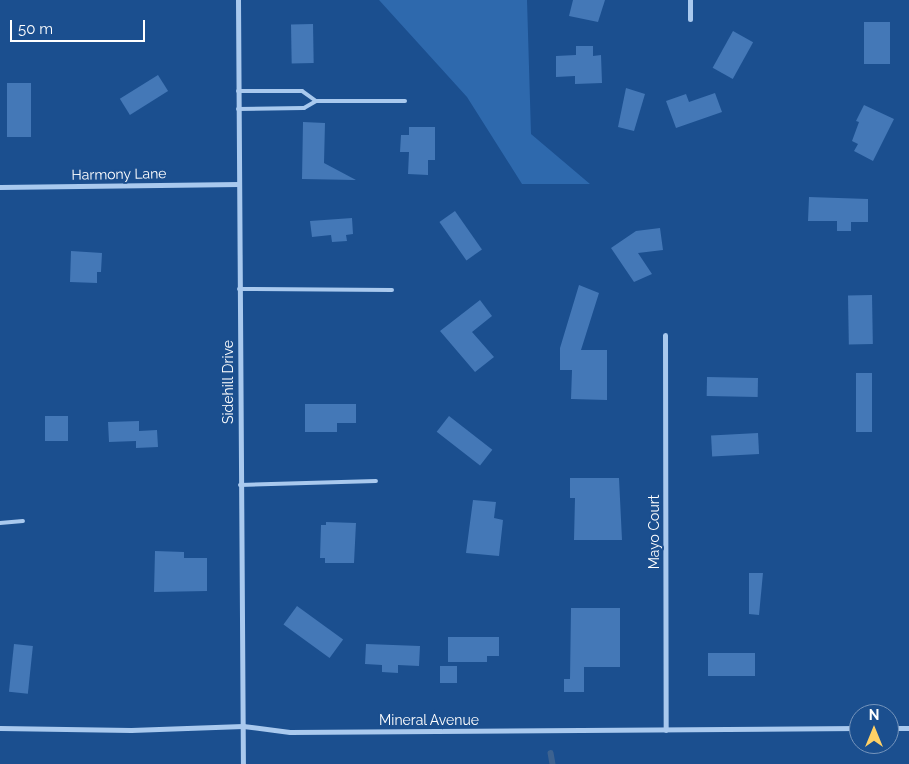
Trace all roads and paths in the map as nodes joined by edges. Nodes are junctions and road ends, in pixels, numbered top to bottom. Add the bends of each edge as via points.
1 (238, 0) edge
2 (690, 0) edge
3 (690, 19) dead end
4 (238, 91) junction
5 (316, 101) junction
6 (405, 101) dead end
7 (238, 109) junction
8 (239, 184) junction
9 (0, 188) edge
10 (239, 289) junction
11 (392, 290) dead end
12 (665, 335) dead end
13 (376, 480) dead end
14 (240, 485) junction
15 (23, 521) dead end
16 (0, 523) edge
17 (243, 726) junction
18 (0, 728) edge
19 (849, 728) edge
20 (666, 730) junction
21 (242, 764) edge

1 - 4 street, Sidehill Drive
2 - 3 street
4 - 5 lane via 302,92
4 - 7 street, Sidehill Drive
5 - 6 lane
5 - 7 lane via 304,108
7 - 8 street, Sidehill Drive
8 - 9 street, Harmony Lane
8 - 10 street, Sidehill Drive
10 - 11 lane
10 - 14 street, Sidehill Drive
12 - 20 street, Mayo Court
13 - 14 lane
14 - 17 street, Sidehill Drive
15 - 16 lane
17 - 18 street, Mineral Avenue via 131,730
17 - 20 street, Mineral Avenue via 290,732
17 - 21 street, Sidehill Drive
19 - 20 street, Mineral Avenue

